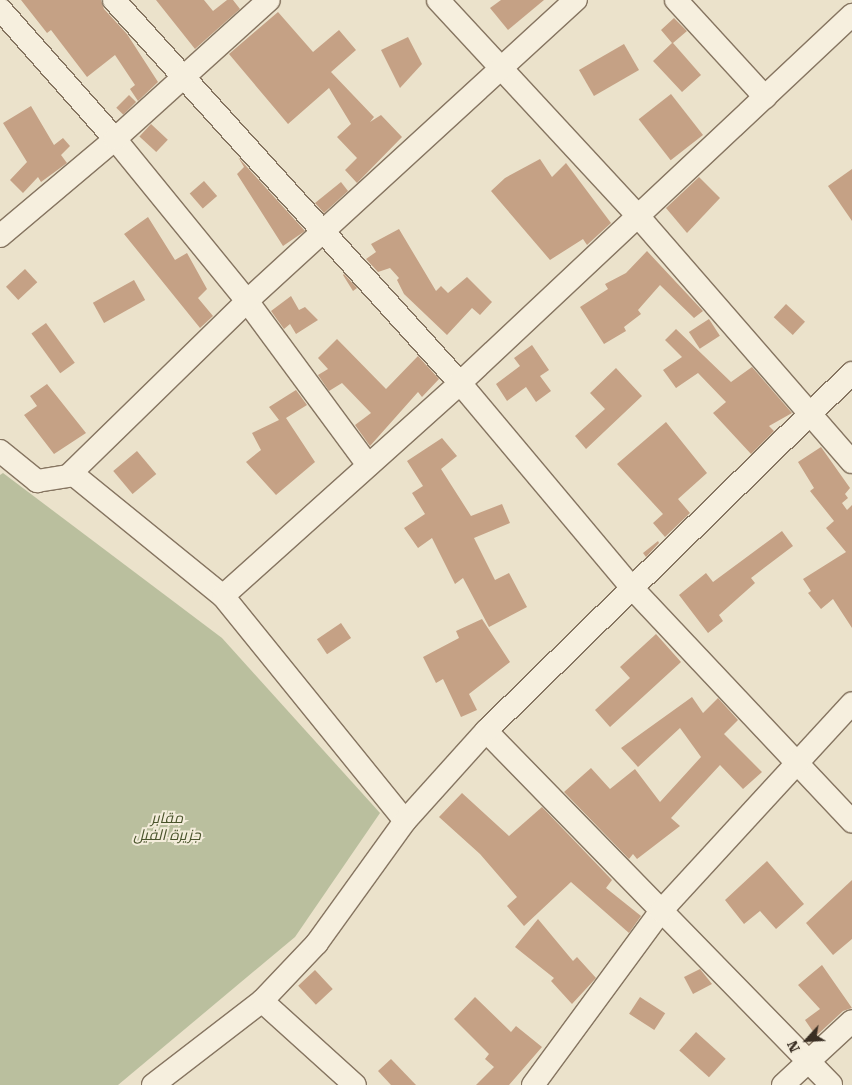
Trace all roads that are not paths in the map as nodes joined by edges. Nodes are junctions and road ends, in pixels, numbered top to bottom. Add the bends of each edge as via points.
1 (114, 0) edge
2 (438, 0) edge
3 (576, 0) edge
4 (676, 0) edge
5 (265, 1) edge
6 (0, 9) edge
7 (852, 15) edge
8 (503, 69) junction
9 (182, 75) junction
10 (765, 97) junction
11 (115, 140) junction
12 (638, 216) junction
13 (324, 232) junction
14 (0, 236) edge
15 (247, 301) junction
16 (852, 373) edge
17 (460, 383) junction
18 (808, 414) junction
19 (0, 451) edge
20 (852, 462) edge
21 (368, 465) junction
22 (69, 475) junction
23 (634, 590) junction
24 (223, 596) junction
25 (852, 703) edge
26 (486, 732) junction
27 (794, 763) junction
28 (405, 820) junction
29 (852, 821) edge
30 (661, 911) junction
31 (262, 1001) junction
32 (852, 1021) edge
33 (808, 1060) junction
34 (152, 1085) edge
35 (355, 1085) edge
36 (533, 1085) edge
37 (783, 1085) edge
38 (831, 1085) edge

1 - 9 street
2 - 8 street
3 - 8 street
4 - 10 street
5 - 9 street
6 - 11 street
7 - 10 street
8 - 12 street
8 - 13 street
9 - 11 street
9 - 13 street
10 - 12 street
11 - 14 street
11 - 15 street
12 - 17 street
12 - 18 street
13 - 15 street
13 - 17 street
15 - 21 street
15 - 22 street
16 - 18 street
17 - 21 street
17 - 23 street
18 - 20 street
18 - 23 street
19 - 22 street via 37,481
21 - 24 street
22 - 24 street
23 - 26 street
23 - 27 street
24 - 28 street
25 - 27 street
26 - 28 street
26 - 30 street
27 - 29 street
27 - 30 street
28 - 31 street via 317,942
30 - 33 street
30 - 36 street
31 - 34 street
31 - 35 street
32 - 33 street
33 - 37 street
33 - 38 street

